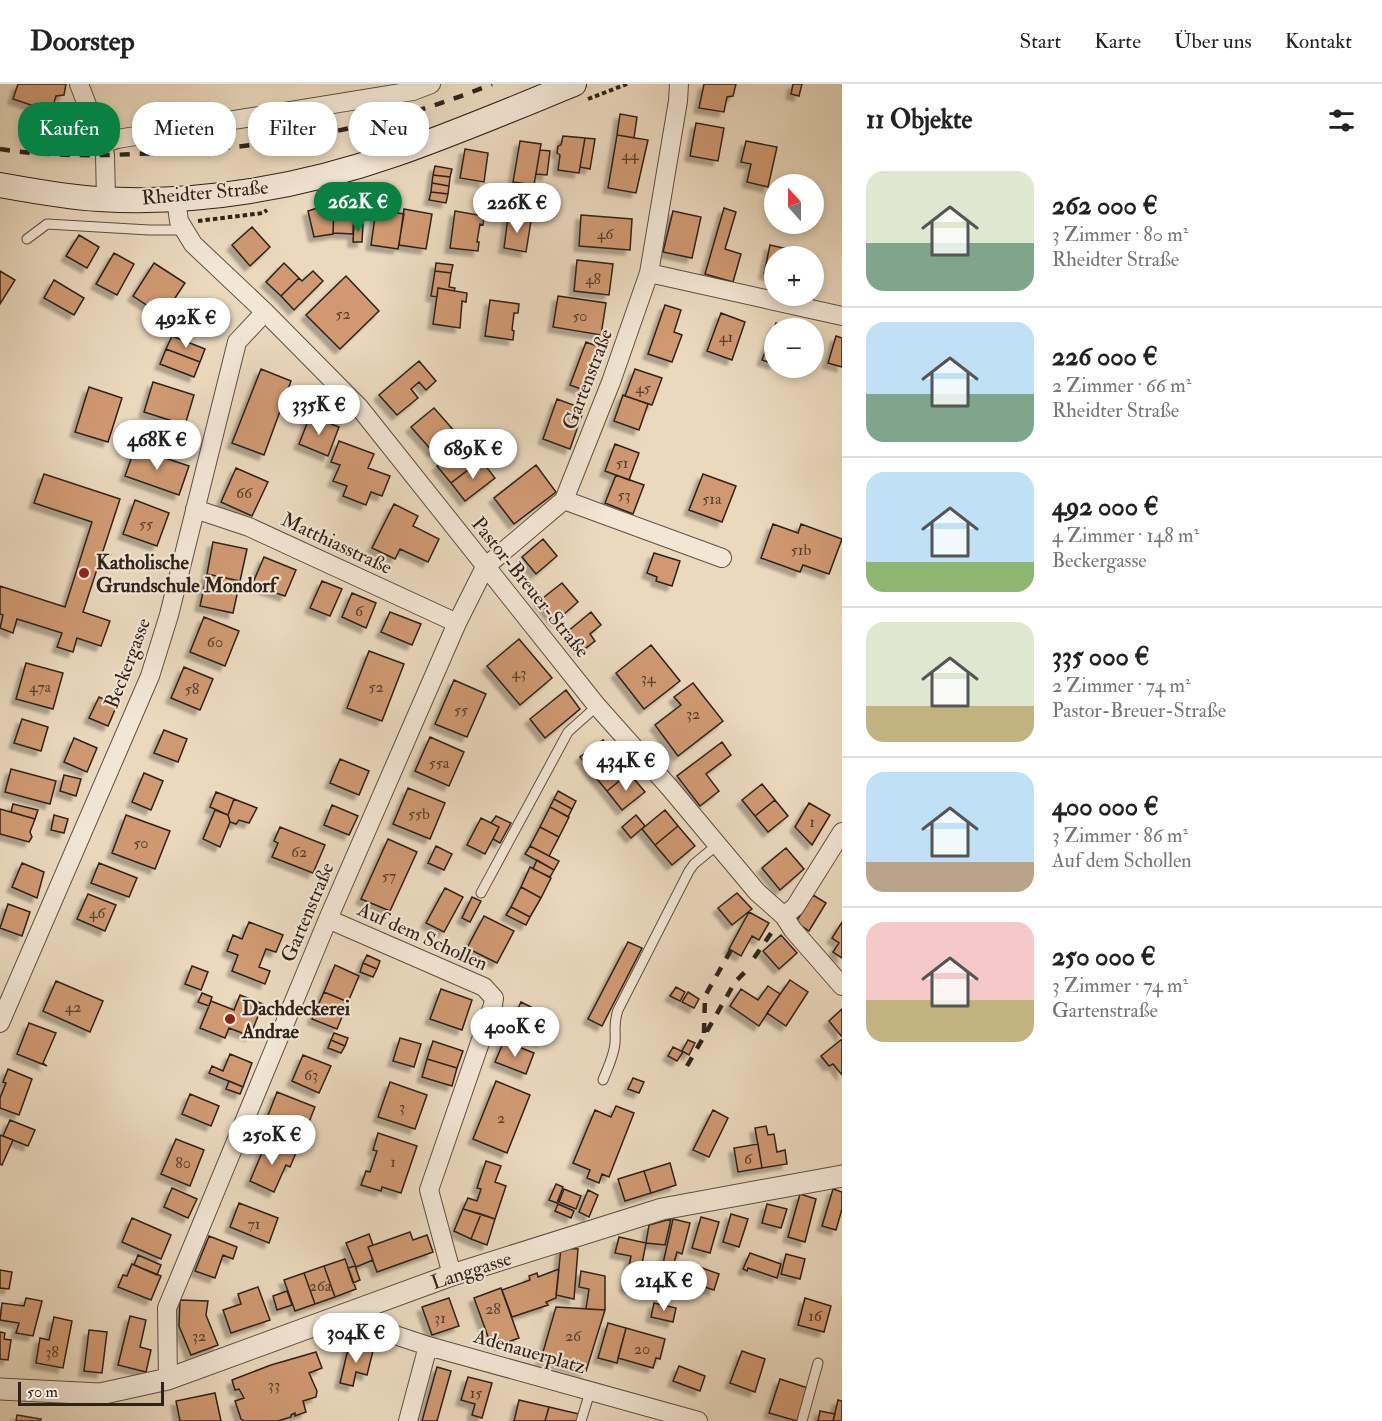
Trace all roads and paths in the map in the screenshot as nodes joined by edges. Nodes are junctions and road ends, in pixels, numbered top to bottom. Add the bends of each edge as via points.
1 (79, 84) edge
2 (430, 84) edge
3 (574, 84) edge
4 (679, 84) edge
5 (86, 102) edge
6 (120, 139) edge
7 (105, 156) edge
8 (0, 184) edge
9 (106, 199) junction
10 (177, 199) junction
11 (183, 230) junction
12 (27, 239) dead end
13 (649, 273) junction
14 (265, 312) junction
15 (842, 316) edge
16 (564, 500) junction
17 (195, 509) junction
18 (722, 558) dead end
19 (485, 567) junction
20 (457, 623) junction
21 (597, 706) junction
22 (842, 832) edge
23 (717, 845) junction
24 (482, 893) dead end
25 (784, 916) junction
26 (328, 919) junction
27 (842, 986) edge
28 (0, 1023) edge
29 (603, 1080) dead end
30 (842, 1176) edge
31 (452, 1275) junction
32 (357, 1310) junction
33 (428, 1346) junction
34 (819, 1363) dead end
35 (168, 1379) junction
36 (0, 1389) edge
37 (590, 1392) junction
38 (408, 1421) edge
39 (581, 1421) edge
40 (698, 1421) edge
41 (801, 1421) edge

1 - 5 street
2 - 6 street
3 - 10 main road, Rheidter Straße via 395,154 342,170 236,193
4 - 13 street, Gartenstraße
7 - 9 street
8 - 9 main road, Rheidter Straße
9 - 10 main road, Rheidter Straße
10 - 11 street, Pastor-Breuer-Straße
11 - 12 lane via 46,224
11 - 14 street, Pastor-Breuer-Straße
13 - 15 street
13 - 16 street, Gartenstraße
14 - 17 street, Beckergasse via 237,342
14 - 19 street, Pastor-Breuer-Straße via 359,407
16 - 18 street
16 - 19 street, Gartenstraße
17 - 20 street, Matthiasstraße via 249,527
17 - 28 street, Beckergasse via 150,676
19 - 20 street, Gartenstraße
19 - 21 street, Pastor-Breuer-Straße
20 - 26 street, Gartenstraße
21 - 23 street, Pastor-Breuer-Straße
21 - 24 lane via 567,732
22 - 25 street via 795,907
23 - 25 street, Pastor-Breuer-Straße
23 - 29 lane via 693,864 618,1010 612,1058
25 - 27 street, Pastor-Breuer-Straße
26 - 31 street, Auf dem Schollen via 484,987 494,998 429,1190
26 - 35 street, Gartenstraße via 167,1308
30 - 31 street, Langgasse via 662,1209
31 - 32 street, Langgasse
32 - 33 street, Adenauerplatz via 383,1331
32 - 35 street, Langgasse
33 - 37 street, Adenauerplatz
33 - 38 street
34 - 41 lane
35 - 36 street, Langgasse via 100,1394
37 - 39 lane
37 - 40 street, Adenauerplatz

